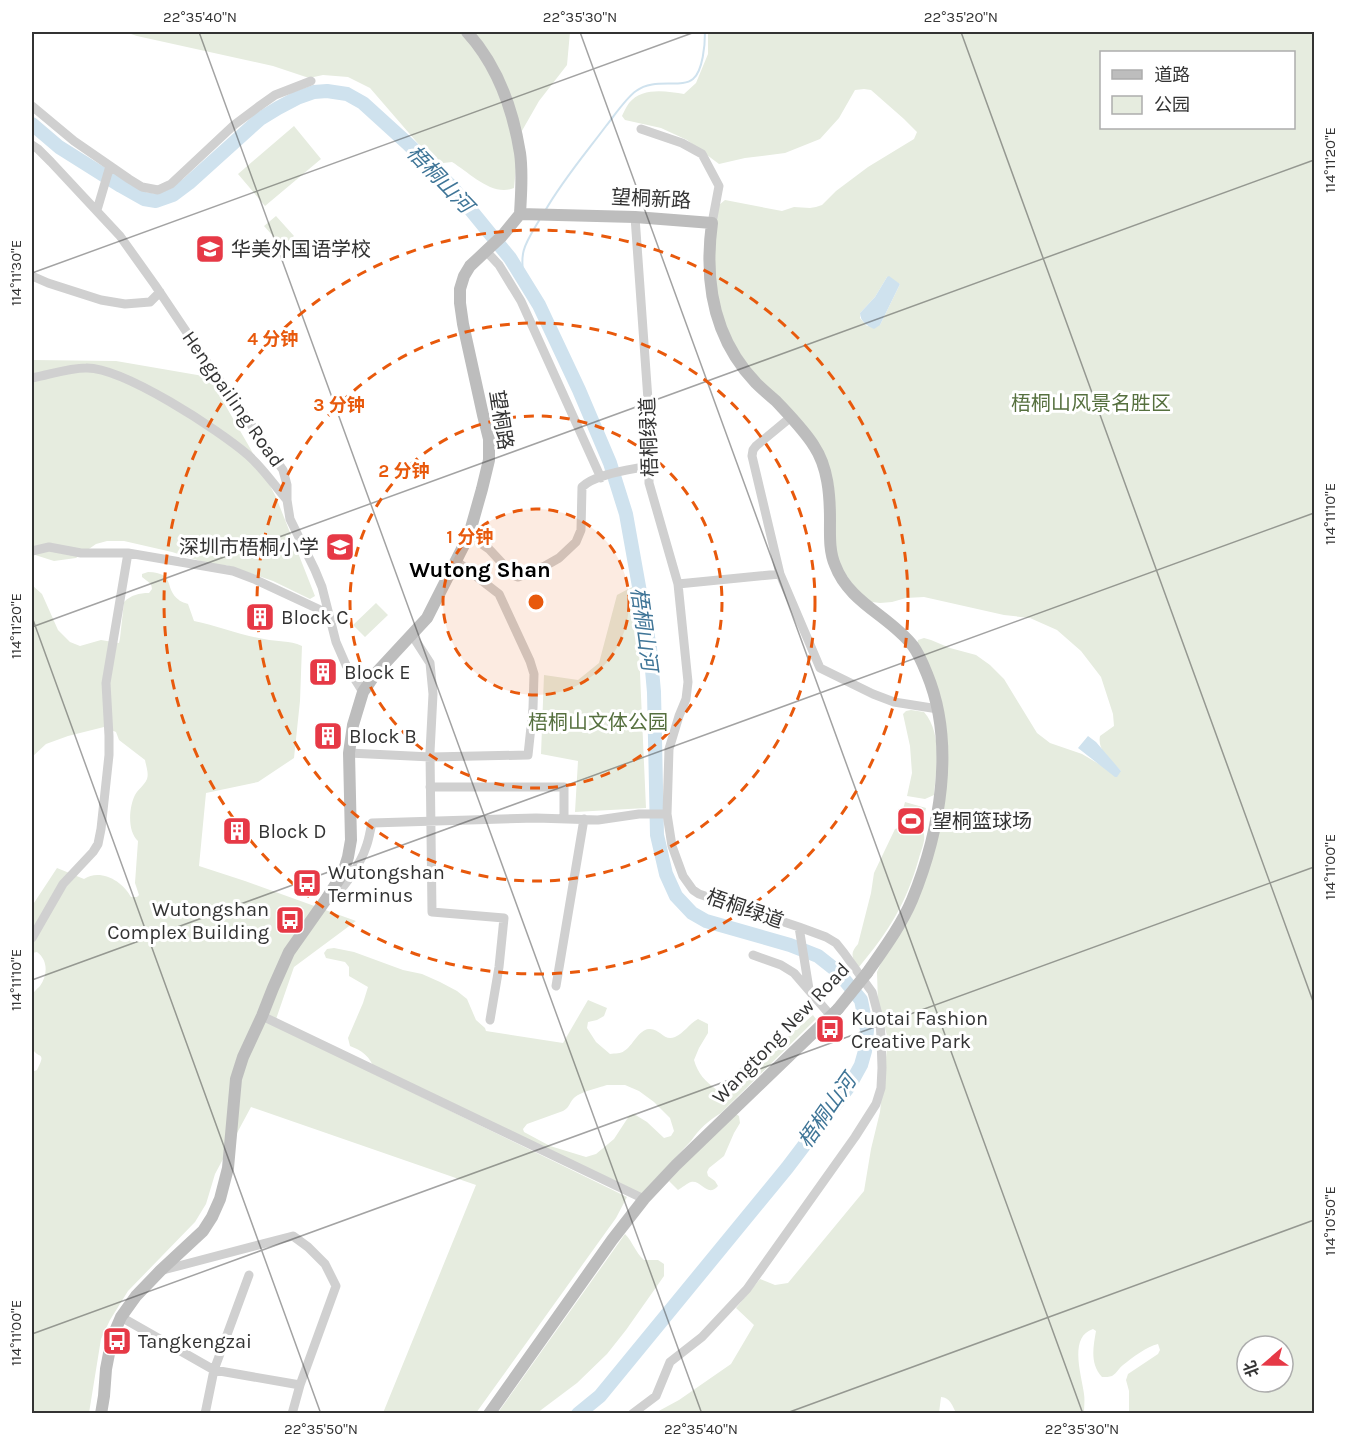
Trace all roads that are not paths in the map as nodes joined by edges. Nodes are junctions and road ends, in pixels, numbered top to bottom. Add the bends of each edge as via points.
1 (467, 32) edge
2 (311, 81) dead end
3 (32, 106) edge
4 (641, 129) dead end
5 (32, 145) edge
6 (110, 166) junction
7 (96, 210) junction
8 (525, 214) junction
9 (635, 217) junction
10 (712, 223) junction
11 (486, 251) junction
12 (32, 276) edge
13 (160, 292) junction
14 (32, 378) edge
15 (791, 417) junction
16 (648, 466) junction
17 (603, 477) junction
18 (287, 500) junction
19 (469, 535) junction
20 (32, 551) edge
21 (128, 554) junction
22 (455, 561) junction
23 (780, 574) junction
24 (678, 584) junction
25 (329, 614) junction
26 (412, 635) junction
27 (363, 692) junction
28 (938, 709) junction
29 (349, 753) junction
30 (430, 757) junction
31 (430, 787) junction
32 (665, 814) junction
33 (564, 819) junction
34 (584, 819) junction
35 (430, 821) junction
36 (327, 898) junction
37 (800, 931) junction
38 (32, 938) edge
39 (753, 955) dead end
40 (808, 984) junction
41 (556, 986) dead end
42 (834, 1012) junction
43 (262, 1016) junction
44 (490, 1020) dead end
45 (644, 1199) junction
46 (159, 1271) junction
47 (249, 1275) dead end
48 (121, 1317) junction
49 (214, 1370) junction
50 (300, 1385) junction
51 (101, 1413) edge
52 (206, 1413) edge
53 (292, 1413) edge
54 (489, 1413) edge
55 (632, 1413) edge

1 - 8 street via 479,45 504,93 520,155
2 - 6 street via 275,95 258,107 165,188 142,187
3 - 6 street
4 - 10 street, 望桐新路 via 702,154 719,186
5 - 7 street, Hengpailing Road
6 - 7 street
7 - 13 street, Hengpailing Road
8 - 9 street, 望桐新路
8 - 11 street, 望桐路
9 - 10 street, 望桐新路
9 - 16 street, 梧桐绿道 via 649,414
10 - 15 street, Wangtong New Road via 709,242 716,318 745,370
11 - 17 street via 521,301
11 - 19 street, 望桐路 via 470,267 460,289 463,324 489,439 489,460
12 - 13 street via 101,300 125,304 150,302
13 - 18 street, Hengpailing Road via 283,470
14 - 18 street via 87,368 106,371 133,383 211,427 265,472
15 - 23 street via 753,450 752,456
15 - 28 street, Wangtong New Road via 814,446 826,474 835,566 860,601 913,646 932,685
16 - 17 street
16 - 24 street, 梧桐绿道 via 649,483
17 - 19 street via 582,488 581,530 576,542 545,566 518,577 513,575 489,549
18 - 25 street, Hengpailing Road via 290,519 315,570
19 - 22 street, 望桐路
20 - 21 street via 50,547 81,554
21 - 25 street via 233,571
21 - 38 street via 106,682 110,736 98,844 63,884
22 - 26 street, 望桐路 via 427,618
22 - 30 street via 499,594 531,661 534,674 530,741 528,755
23 - 24 street
23 - 28 street via 820,668 894,702
24 - 32 street, 梧桐绿道 via 688,681 669,749
25 - 27 street, Hengpailing Road via 336,642
26 - 27 street, 望桐路
26 - 30 street via 430,663
27 - 29 street, 望桐路
28 - 42 street, Wangtong New Road, bridge via 940,800 911,902 867,973
29 - 30 street
29 - 36 street, 望桐路 via 351,840 343,873
30 - 31 street
31 - 33 street via 564,787
31 - 35 street
32 - 34 street
32 - 37 street, 梧桐绿道 via 683,876 693,890
33 - 34 street
33 - 35 street
34 - 41 street
35 - 36 street via 372,823 366,848 347,882 335,896
35 - 44 street via 432,912 504,918
36 - 43 street, 望桐路 via 289,952
37 - 40 street
37 - 55 street, 梧桐绿道 via 836,943 872,992 881,1037 881,1088 876,1104 747,1289 702,1337 670,1362 656,1396
39 - 40 street via 782,964
40 - 42 street
42 - 45 street, Wangtong New Road
43 - 45 street
43 - 46 street, 望桐路 via 236,1079 228,1168 220,1199 203,1231
45 - 54 street, Wangtong New Road
46 - 48 street, 望桐路
46 - 50 street via 293,1236 308,1247 325,1264 336,1286
47 - 49 street
48 - 49 street
48 - 51 street, 望桐路 via 112,1338
49 - 50 street
49 - 52 street
50 - 53 street

